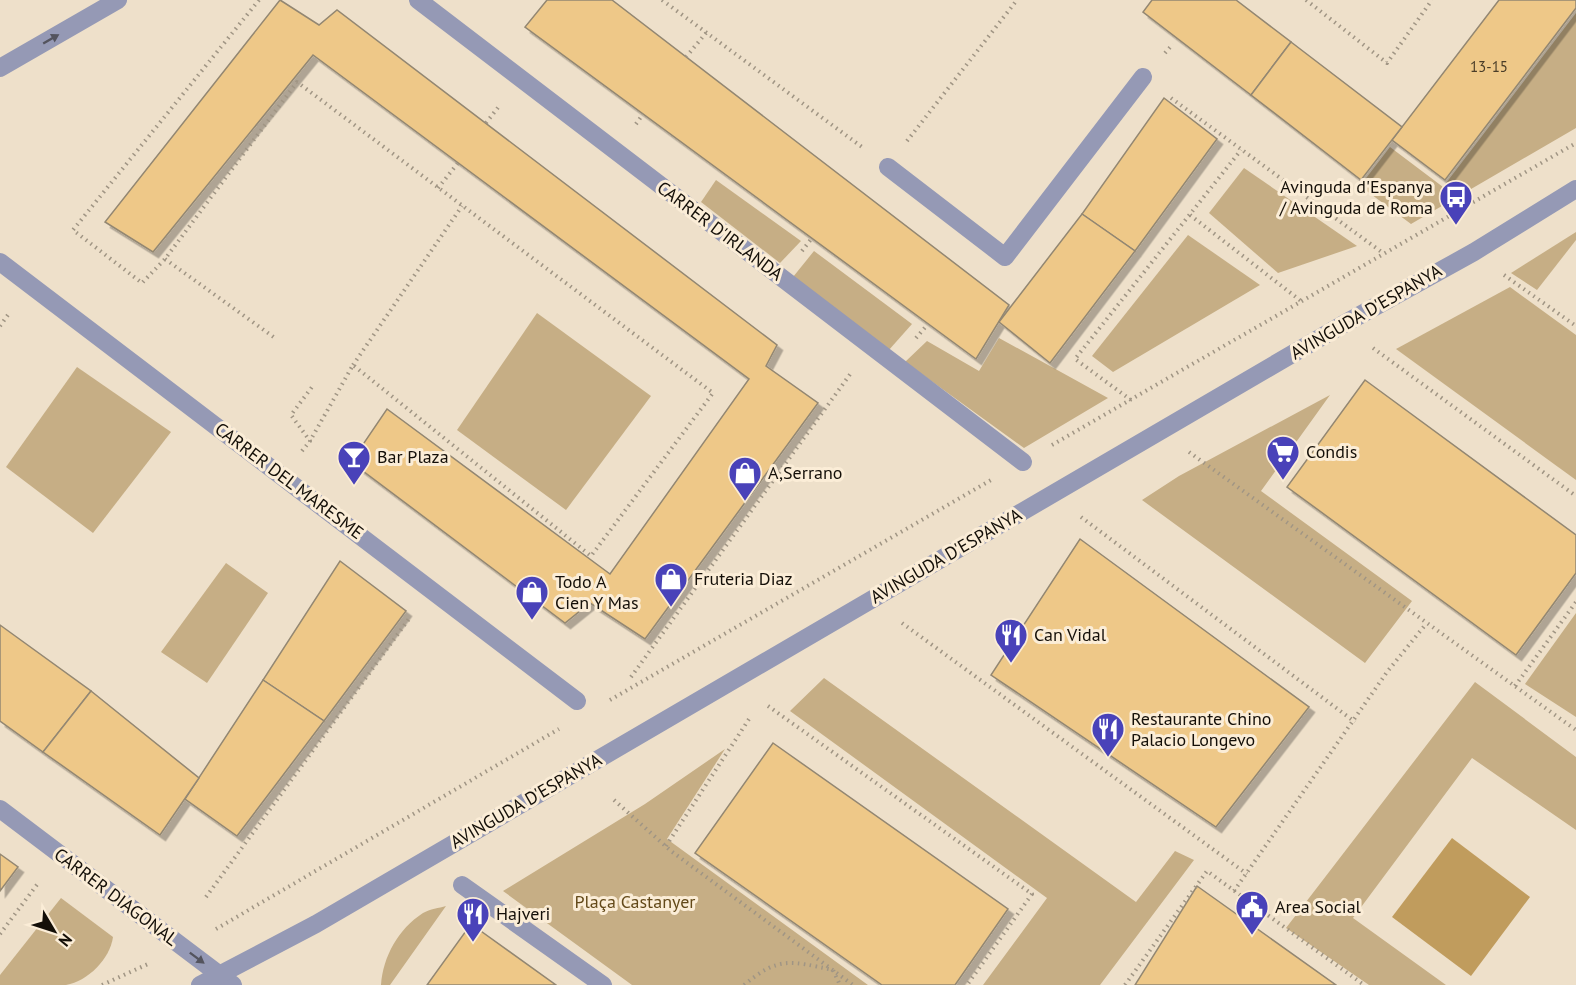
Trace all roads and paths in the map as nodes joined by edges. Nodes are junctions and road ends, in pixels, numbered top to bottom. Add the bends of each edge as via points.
1 (118, 0) edge
2 (259, 0) edge
3 (418, 0) edge
4 (662, 0) edge
5 (1017, 0) edge
6 (1306, 0) edge
7 (1432, 0) edge
8 (706, 33) junction
9 (686, 57) dead end
10 (0, 68) edge
11 (1143, 77) joint
12 (492, 114) dead end
13 (486, 123) dead end
14 (1576, 142) edge
15 (1241, 150) junction
16 (458, 163) dead end
17 (888, 167) junction
18 (438, 188) junction
19 (1576, 189) edge
20 (462, 206) junction
21 (1190, 215) junction
22 (1383, 253) junction
23 (165, 259) junction
24 (0, 262) edge
25 (1498, 271) dead end
26 (1301, 301) junction
27 (1576, 326) edge
28 (275, 338) dead end
29 (871, 346) junction
30 (1372, 348) dead end
31 (353, 365) junction
32 (312, 387) dead end
33 (1131, 400) junction
34 (291, 415) dead end
35 (310, 441) dead end
36 (1189, 452) dead end
37 (1023, 462) joint
38 (1576, 496) edge
39 (1078, 515) dead end
40 (431, 589) junction
41 (1576, 602) edge
42 (901, 622) dead end
43 (1426, 624) junction
44 (631, 677) dead end
45 (1515, 686) junction
46 (578, 701) dead end
47 (768, 706) dead end
48 (751, 716) dead end
49 (1354, 722) junction
50 (1576, 730) edge
51 (614, 801) dead end
52 (0, 809) edge
53 (666, 846) junction
54 (45, 874) dead end
55 (1247, 874) junction
56 (462, 885) dead end
57 (1234, 891) junction
58 (206, 897) dead end
59 (0, 934) edge
60 (833, 970) junction
61 (226, 980) edge
62 (200, 985) edge
63 (603, 985) edge
64 (744, 985) edge
65 (840, 985) edge
66 (853, 985) edge
67 (967, 985) edge
68 (1125, 985) edge
69 (1364, 985) edge

10 -> 1 street
2 - 23 path via 73,230 142,283
3 - 29 street, CARRER D'IRLANDA
4 - 8 path
5 - 17 path
6 - 7 path via 1387,63
8 - 9 path
8 - 17 path
11 - 15 path
11 - 17 street via 1005,257
12 - 13 path
14 - 22 path
15 - 21 path
15 - 22 path
16 - 18 path
18 - 20 path
18 - 23 path via 297,82
19 - 61 street, AVINGUDA D'ESPANYA
20 - 31 path
20 - 31 path via 713,393 591,556
21 - 26 path
21 - 33 path via 1075,359
22 - 26 path
23 - 28 path
24 - 40 street, CARRER DEL MARESME
25 - 27 path
26 - 33 path
29 - 37 street, CARRER D'IRLANDA
29 - 44 path
30 - 38 path
31 - 35 path
32 - 34 path
33 - 37 path
36 - 43 path
39 - 49 path
40 - 46 street, CARRER DEL MARESME
40 - 58 path
41 - 45 path
42 - 55 path
43 - 45 path
43 - 49 path via 1387,672
45 - 50 path
47 - 67 path via 1032,894
48 - 53 path
49 - 55 path
51 - 53 path
52 -> 61 street, CARRER DIAGONAL
53 - 60 path
54 - 59 path
55 - 57 path
56 - 63 street
57 - 68 path via 1207,871
57 - 69 path
60 - 64 path via 793,962 777,964
60 - 65 path
60 - 66 path
61 - 62 street, AVINGUDA D'ESPANYA

